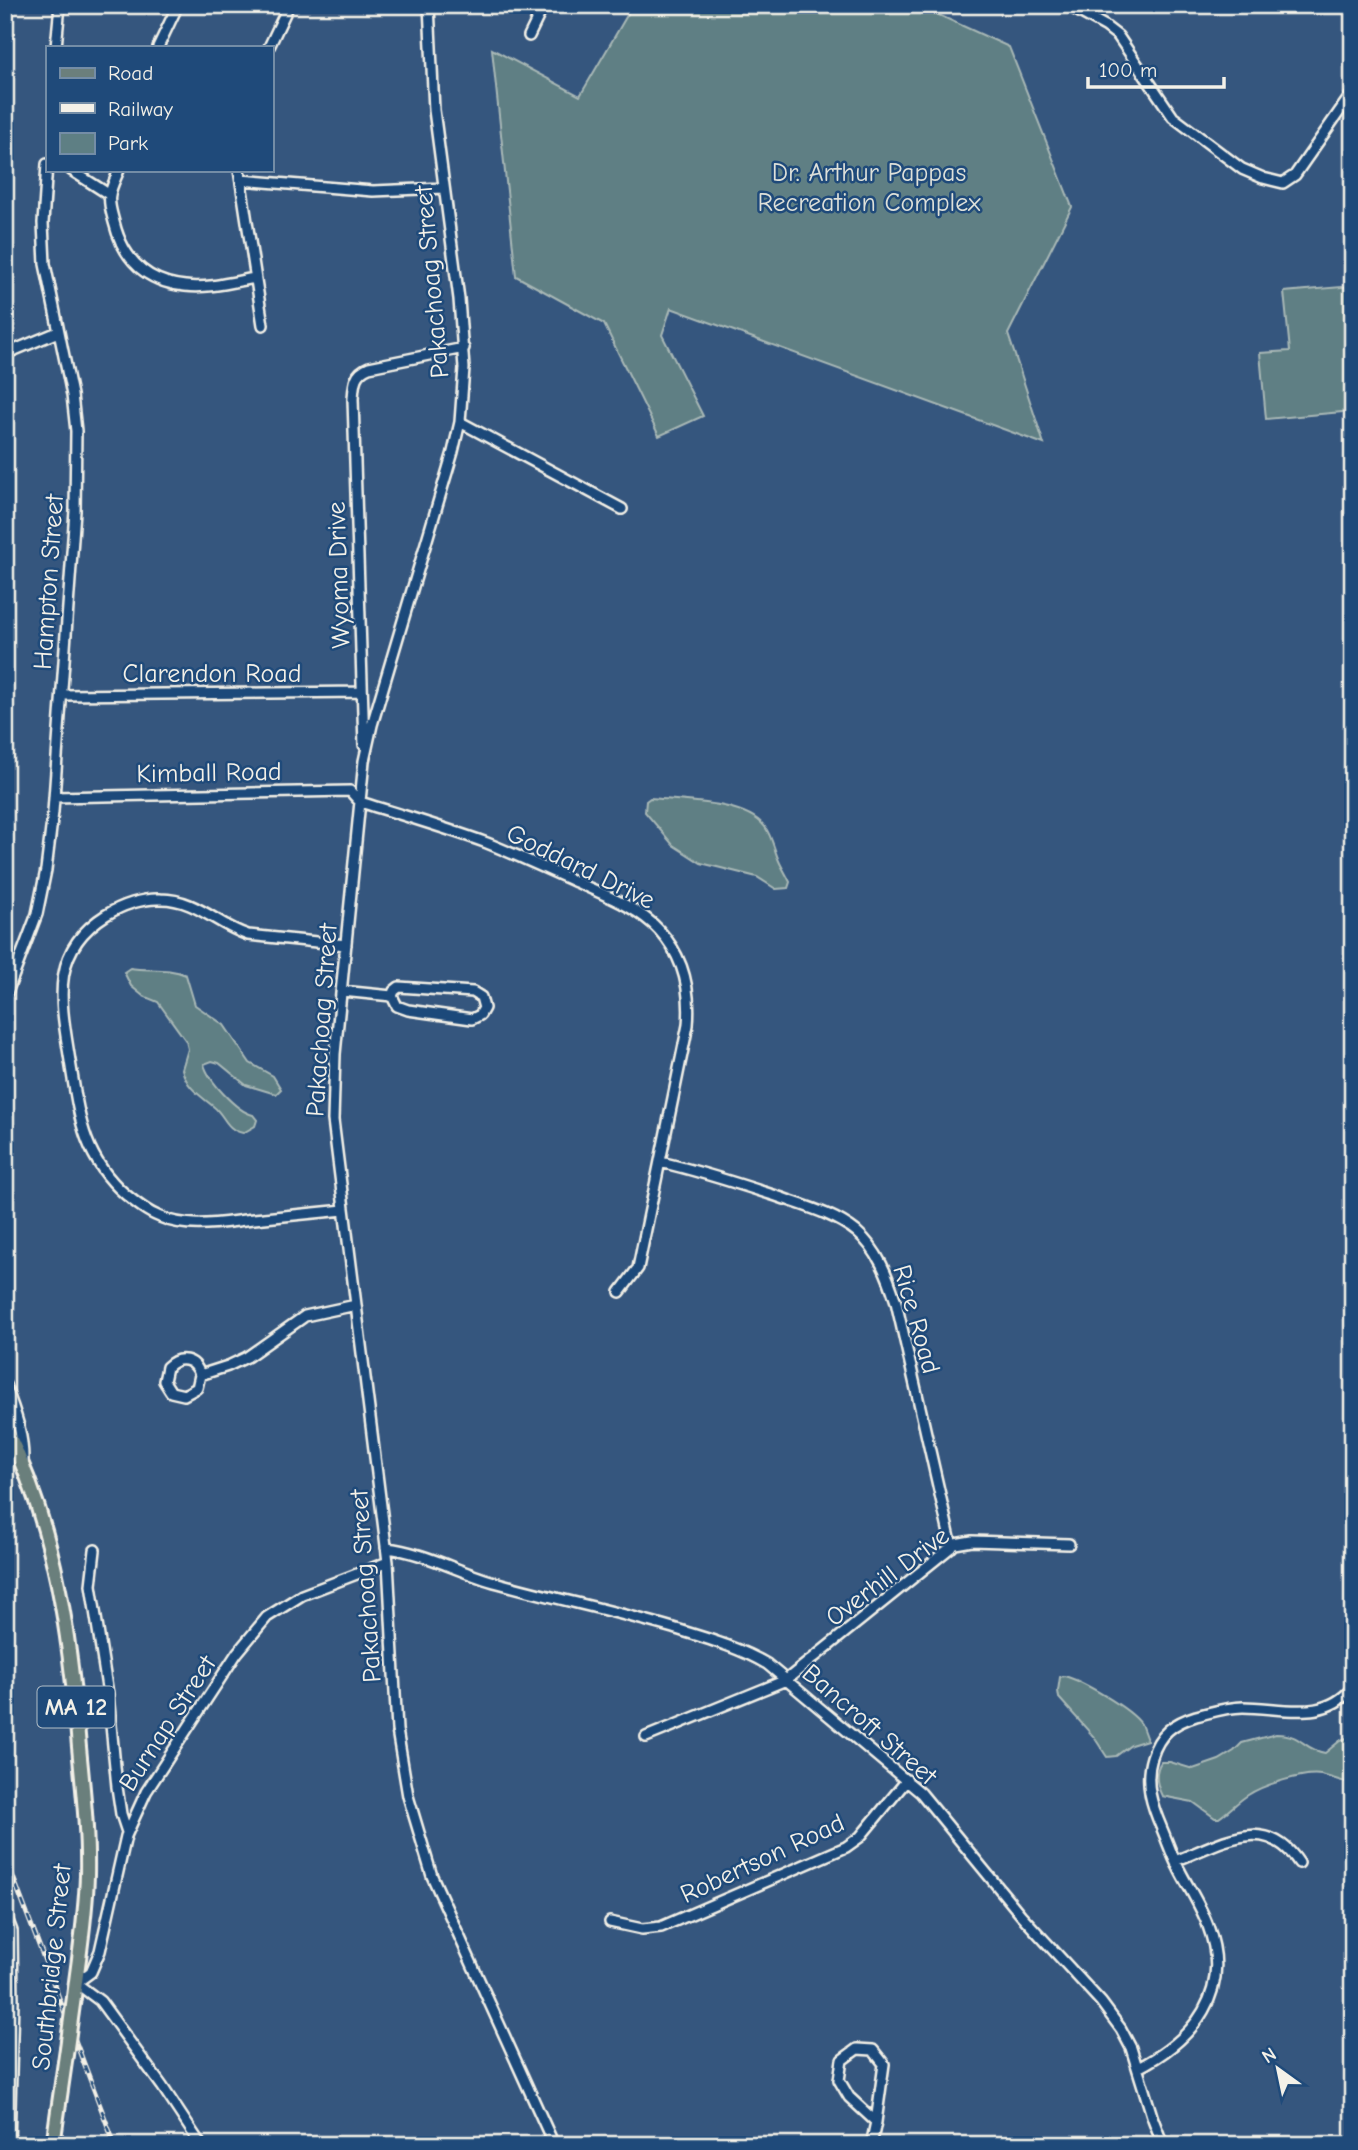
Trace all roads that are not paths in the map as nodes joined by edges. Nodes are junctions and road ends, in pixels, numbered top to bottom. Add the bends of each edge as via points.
1 (60, 5) edge
2 (178, 5) edge
3 (289, 5) edge
4 (429, 5) edge
5 (544, 5) edge
6 (1067, 5) edge
7 (1078, 8) edge
8 (529, 36) dead end
9 (56, 46) edge
10 (158, 46) edge
11 (269, 46) edge
12 (1353, 92) edge
13 (47, 172) edge
14 (74, 172) edge
15 (118, 172) edge
16 (240, 175) edge
17 (444, 188) junction
18 (110, 195) junction
19 (255, 278) junction
20 (263, 325) dead end
21 (58, 332) junction
22 (464, 348) junction
23 (5, 354) edge
24 (460, 422) junction
25 (621, 509) dead end
26 (362, 692) junction
27 (62, 695) junction
28 (364, 761) junction
29 (54, 797) junction
30 (360, 802) junction
31 (346, 945) junction
32 (342, 990) junction
33 (392, 996) junction
34 (5, 998) edge
35 (660, 1162) junction
36 (344, 1210) junction
37 (620, 1292) dead end
38 (356, 1305) junction
39 (200, 1375) junction
40 (5, 1385) edge
41 (5, 1427) edge
42 (23, 1466) junction
43 (1069, 1544) dead end
44 (952, 1547) junction
45 (386, 1548) junction
46 (95, 1550) dead end
47 (388, 1563) junction
48 (786, 1680) junction
49 (1353, 1687) edge
50 (646, 1737) dead end
51 (907, 1780) junction
52 (127, 1832) junction
53 (1175, 1861) junction
54 (1299, 1863) dead end
55 (5, 1913) edge
56 (610, 1922) dead end
57 (76, 1983) junction
58 (1138, 2068) junction
59 (876, 2122) junction
60 (7, 2129) edge
61 (9, 2145) edge
62 (52, 2145) edge
63 (201, 2145) edge
64 (554, 2145) edge
65 (871, 2145) edge
66 (1163, 2145) edge

1 - 9 street
2 - 10 street
3 - 11 street
4 - 17 street, Pakachoag Street via 434,110
5 - 8 street
6 - 7 street
7 - 12 street via 1118,36 1173,117 1242,169 1278,183 1287,181 1304,164
13 - 21 street, Hampton Street via 44,264
14 - 18 street
15 - 18 street
16 - 17 street via 373,191
16 - 19 street
17 - 22 street, Pakachoag Street
18 - 19 street via 123,247 130,260 153,276 194,287
19 - 20 street
21 - 23 street
21 - 27 street, Hampton Street via 76,431
22 - 24 street, Pakachoag Street
22 - 26 street, Wyoma Drive via 369,367 358,374 354,388
24 - 25 street
24 - 28 street, Pakachoag Street
26 - 27 street, Clarendon Road
26 - 28 street, Wyoma Drive
27 - 29 street, Hampton Street
28 - 30 street, Pakachoag Street
29 - 30 street, Kimball Road via 350,790
29 - 34 street, Hampton Street via 40,901
30 - 31 street, Pakachoag Street
30 - 35 street, Goddard Drive via 488,844 620,903 664,935 683,972 689,1014
31 - 32 street, Pakachoag Street
31 - 36 street via 248,935 190,904 148,900 111,912 85,931 66,962 61,998 86,1141 99,1167 134,1201 162,1218 191,1224
32 - 33 street
32 - 36 street, Pakachoag Street via 333,1098
33 - 33 street via 399,987 473,992 484,1008 472,1019 408,1010 397,1006
35 - 37 street, Goddard Drive via 638,1268
35 - 44 street, Rice Road via 820,1211 856,1232 870,1247 896,1302
36 - 38 street, Pakachoag Street
38 - 39 street via 305,1316 247,1357
38 - 45 street, Pakachoag Street
39 - 39 street via 197,1388 184,1395 171,1392 164,1381 167,1367 179,1359 193,1363
40 - 42 street via 20,1426
41 - 42 main road, Southbridge Street / MA 12
42 - 57 main road, Southbridge Street / MA 12 via 58,1580 74,1683 87,1874
43 - 44 street, Overhill Drive via 967,1541
44 - 48 street, Overhill Drive
45 - 47 street, Pakachoag Street
45 - 48 street, Bancroft Street via 711,1640 757,1658
46 - 52 street via 91,1585
47 - 52 street, Burnap Street via 293,1600 262,1622 146,1792
47 - 64 street, Pakachoag Street via 397,1730 419,1836 442,1900
48 - 50 street, Overhill Drive
48 - 51 street, Bancroft Street
49 - 53 street via 1321,1709 1231,1708 1168,1729 1153,1755 1148,1785
51 - 56 street, Robertson Road via 860,1837 846,1847 658,1928
51 - 58 street, Bancroft Street via 1101,2002 1125,2035
52 - 57 street, Burnap Street via 100,1951 91,1972
53 - 54 street via 1258,1835 1283,1844
53 - 58 street via 1210,1931 1213,1987 1204,2011 1188,2033
55 - 60 street via 12,1931 13,2001
57 - 62 main road, Southbridge Street / MA 12, bridge
57 - 63 street via 100,2001
58 - 66 street, Bancroft Street
59 - 59 street via 884,2064 873,2050 857,2049 842,2060 839,2080 849,2097
59 - 65 street
60 - 61 street

